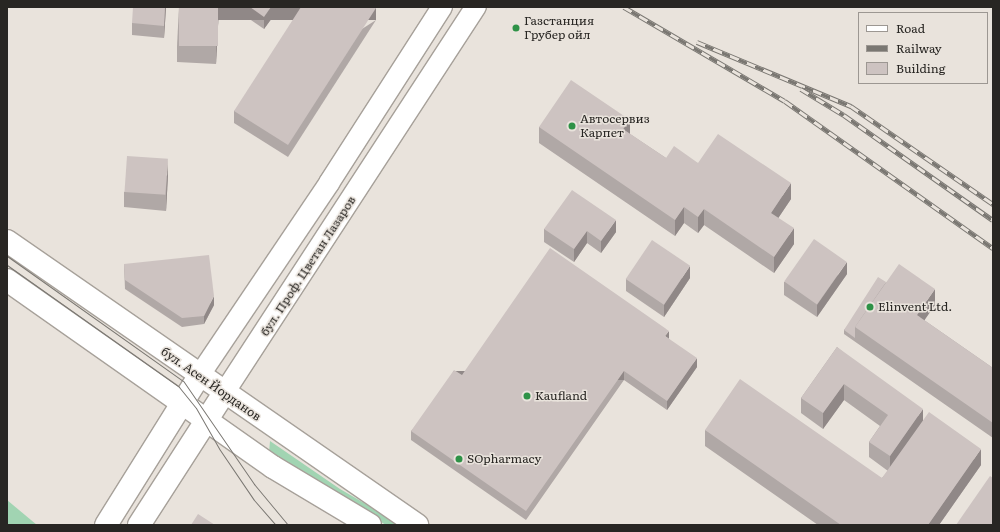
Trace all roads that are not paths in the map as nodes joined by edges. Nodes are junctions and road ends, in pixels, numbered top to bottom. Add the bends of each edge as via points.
1 (442, 7) edge
2 (476, 7) edge
3 (7, 241) edge
4 (7, 280) edge
5 (199, 376) junction
6 (224, 393) junction
7 (180, 402) junction
8 (206, 420) junction
9 (106, 525) edge
10 (140, 525) edge
11 (370, 525) edge
12 (417, 525) edge

1 - 5 street via 329,183
2 - 6 street, бул. Проф. Цветан Лазаров
3 - 5 main road, бул. Асен Йорданов
4 - 7 main road
5 - 6 main road, бул. Асен Йорданов
5 - 7 main road
6 - 8 main road, бул. Проф. Цветан Лазаров
6 - 12 main road, бул. Асен Йорданов
7 - 8 main road
7 - 9 main road
8 - 10 main road, бул. Проф. Цветан Лазаров
8 - 11 main road via 273,467

